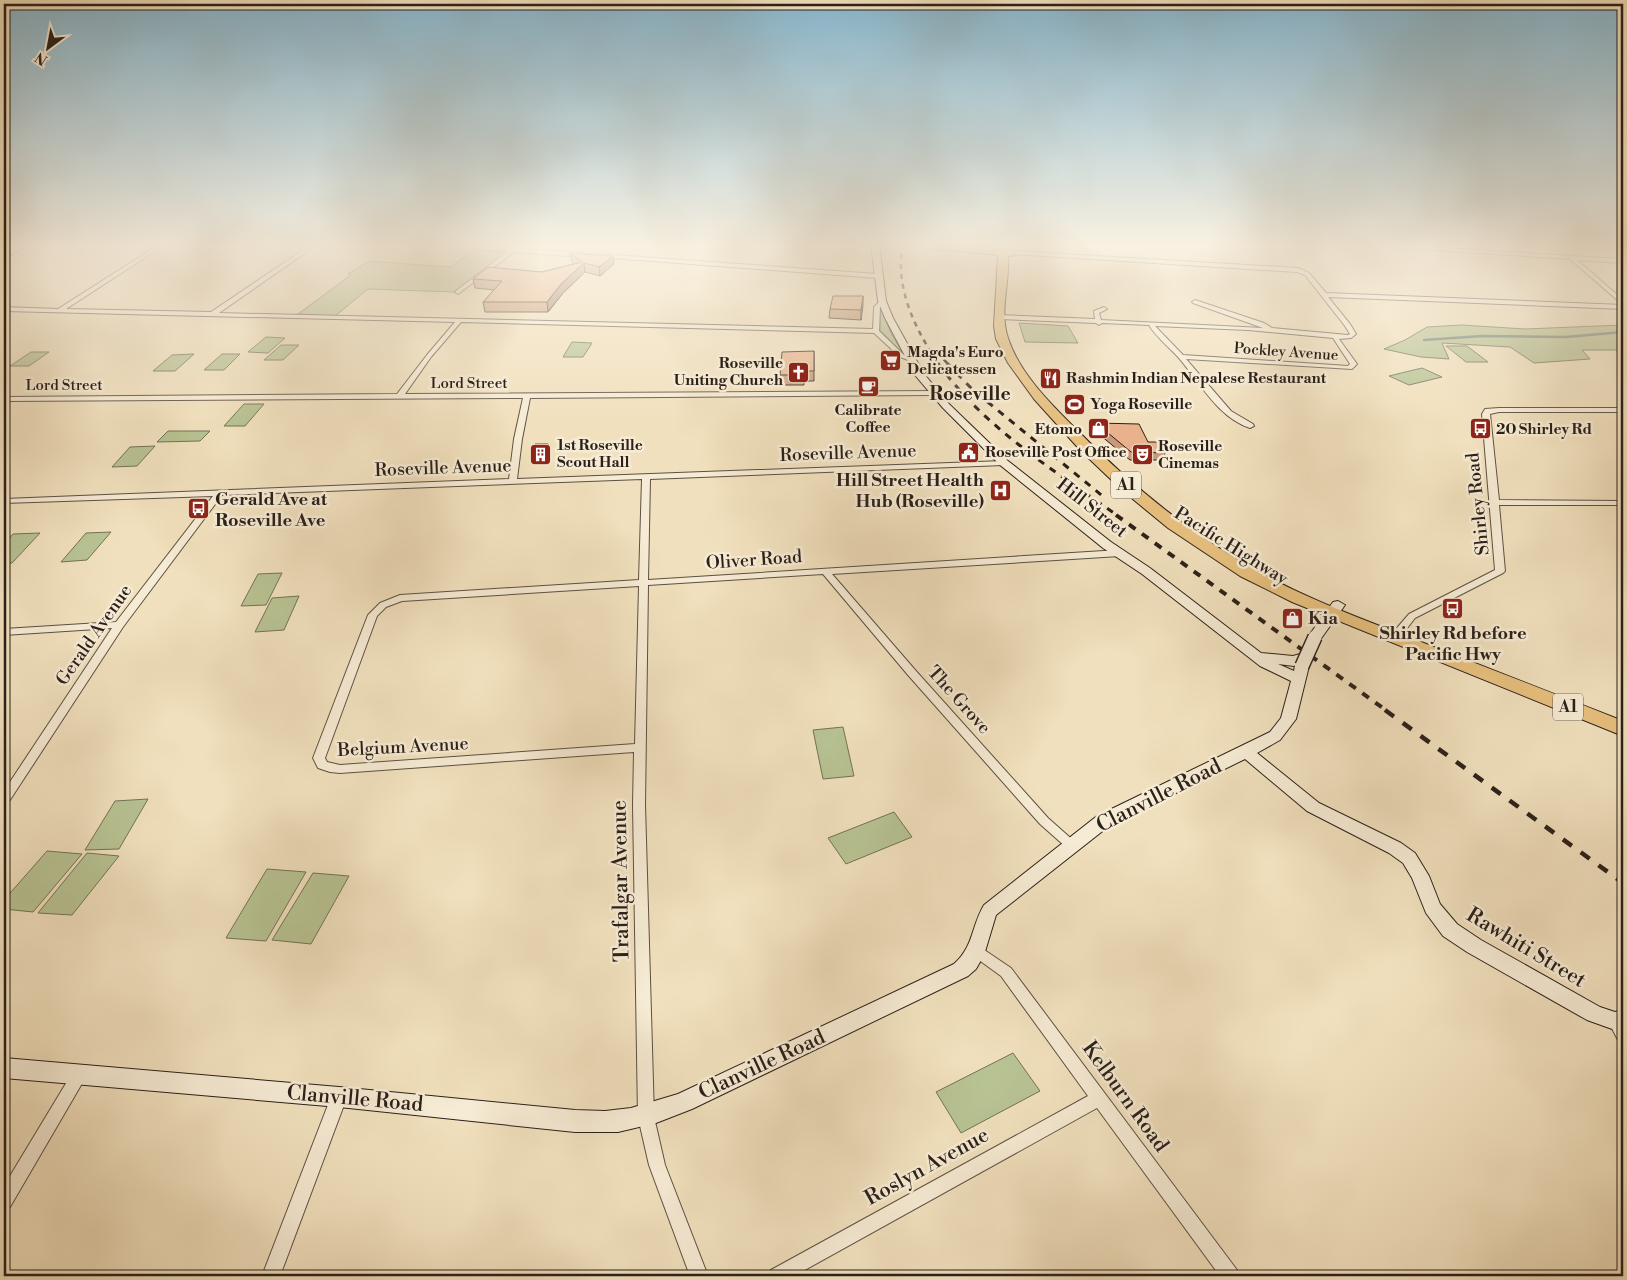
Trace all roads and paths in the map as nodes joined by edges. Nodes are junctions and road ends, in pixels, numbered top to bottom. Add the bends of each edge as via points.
1 (71, 304) edge
2 (226, 304) edge
3 (881, 304) edge
4 (883, 304) edge
5 (1005, 304) edge
6 (1200, 304) edge
7 (1331, 304) edge
8 (1542, 304) edge
9 (1623, 307) edge
10 (4, 309) edge
11 (1104, 309) dead end
12 (60, 311) junction
13 (211, 314) junction
14 (1005, 318) junction
15 (459, 321) junction
16 (1099, 323) junction
17 (1152, 326) junction
18 (876, 331) junction
19 (1270, 331) junction
20 (1335, 337) junction
21 (1182, 357) junction
22 (911, 359) junction
23 (934, 393) junction
24 (527, 396) junction
25 (399, 397) junction
26 (4, 399) edge
27 (1623, 410) edge
28 (1250, 426) dead end
29 (1004, 463) junction
30 (646, 476) junction
31 (513, 481) junction
32 (219, 493) junction
33 (4, 501) edge
34 (1496, 502) junction
35 (1623, 503) edge
36 (1120, 553) junction
37 (826, 572) junction
38 (643, 583) junction
39 (391, 601) joint
40 (1334, 609) junction
41 (119, 625) junction
42 (4, 632) edge
43 (1397, 634) junction
44 (1300, 666) junction
45 (1623, 718) edge
46 (1623, 729) edge
47 (641, 748) junction
48 (1246, 752) junction
49 (4, 800) edge
50 (1071, 845) junction
51 (978, 951) junction
52 (1620, 1025) edge
53 (4, 1068) edge
54 (79, 1075) junction
55 (339, 1097) junction
56 (1099, 1098) junction
57 (646, 1117) junction
58 (4, 1201) edge
59 (272, 1276) edge
60 (699, 1276) edge
61 (777, 1276) edge
62 (1231, 1276) edge

1 - 12 street
2 - 13 street
3 - 18 street
4 - 22 street, Hill Street
5 - 14 highway, Pacific Highway / A1
6 - 19 street via 1262,324
7 - 20 street via 1353,333 1349,337
8 - 9 street
10 - 12 street
11 - 16 street via 1096,312
12 - 13 street
13 - 15 street
14 - 16 street
14 - 40 highway, Pacific Highway / A1 via 1039,383 1117,465 1255,566
15 - 18 street
15 - 25 street
16 - 17 street
17 - 19 street
17 - 21 street
18 - 22 street via 902,356
19 - 20 street
20 - 21 street, Pockley Avenue via 1354,364 1350,368
21 - 28 street via 1228,413
22 - 23 street, Hill Street
23 - 24 street, Lord Street
23 - 29 street, Hill Street
24 - 25 street, Lord Street
24 - 31 street
25 - 26 street, Lord Street
27 - 34 street, Shirley Road via 1488,412
29 - 30 street, Roseville Avenue
29 - 36 street, Hill Street
30 - 31 street, Roseville Avenue
30 - 38 street, Trafalgar Avenue
31 - 32 street, Roseville Avenue
32 - 33 street, Roseville Avenue
32 - 41 street, Gerald Avenue
34 - 35 street
34 - 43 street, Shirley Road via 1500,571 1497,575 1425,609 1406,622
36 - 37 street, Oliver Road
36 - 44 street, Hill Street via 1281,672
37 - 38 street, Oliver Road
37 - 50 street, The Grove via 1024,799
38 - 39 street, Oliver Road via 415,596
38 - 47 street, Trafalgar Avenue
39 - 47 street, Belgium Avenue via 373,615 321,751 322,765 340,770
40 - 43 highway, Pacific Highway / A1
40 - 44 street, Clanville Road, bridge
41 - 42 street
41 - 49 street, Gerald Avenue
43 - 45 highway, Pacific Highway / A1
43 - 46 highway, Pacific Highway / A1
44 - 48 street, Clanville Road via 1292,705 1282,728 1275,736
47 - 57 street, Trafalgar Avenue via 639,815
48 - 50 street, Clanville Road via 1103,822
48 - 52 street, Rawhiti Street via 1313,808 1409,858 1435,914 1461,938 1594,1014
50 - 51 street, Clanville Road via 990,910 985,918
51 - 56 street, Kelburn Road via 1006,972
51 - 57 street, Clanville Road via 968,965 954,975
53 - 54 street, Clanville Road
54 - 55 street, Clanville Road
54 - 58 street
55 - 57 street, Clanville Road via 575,1121 623,1121
55 - 59 street
56 - 61 street, Roslyn Avenue
56 - 62 street, Kelburn Road
57 - 60 street, Trafalgar Avenue via 657,1164

